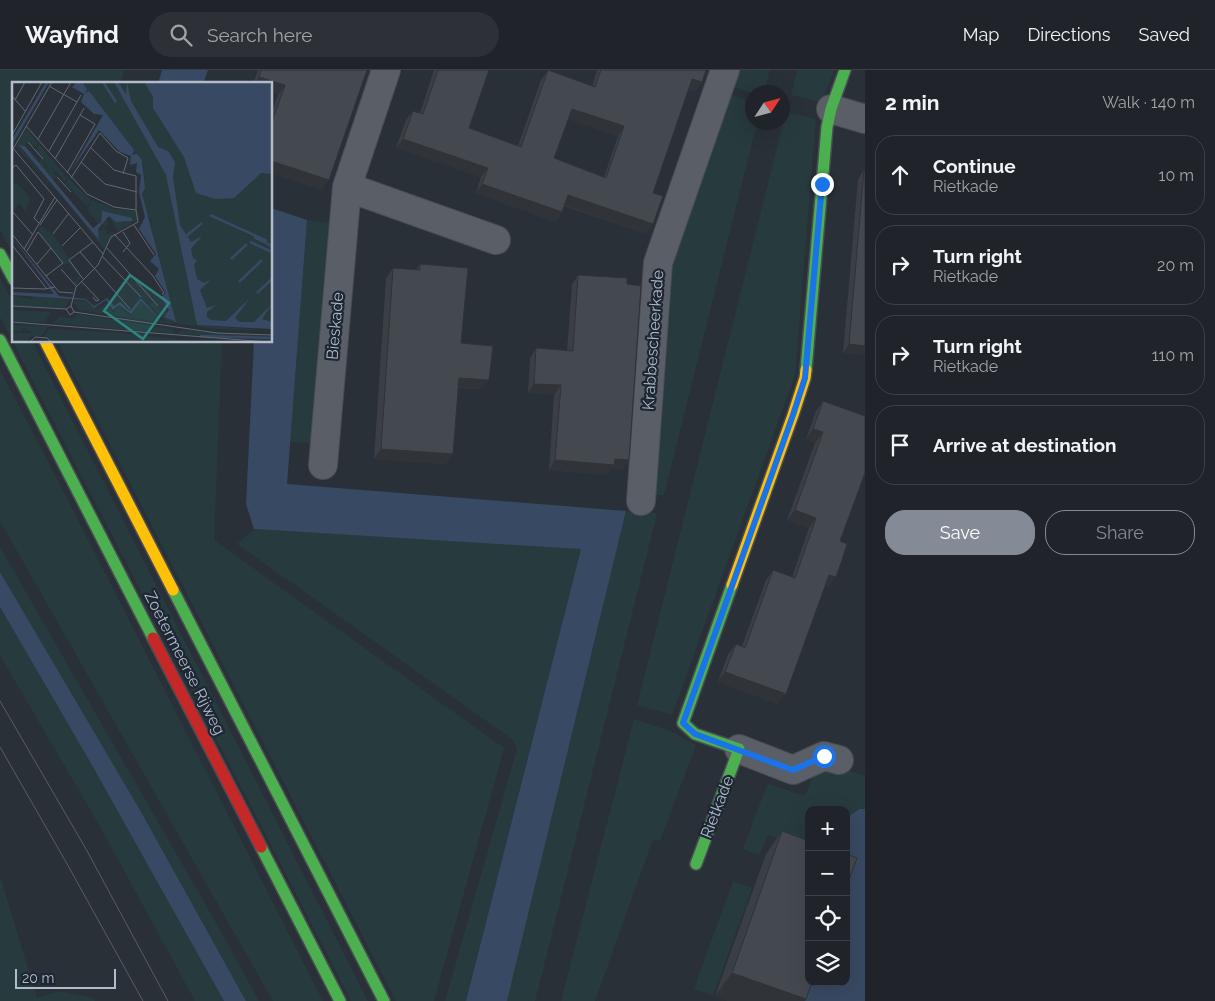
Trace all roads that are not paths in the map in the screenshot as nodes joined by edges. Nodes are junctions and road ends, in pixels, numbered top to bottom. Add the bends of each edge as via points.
1 (386, 70) edge
2 (724, 70) edge
3 (845, 70) edge
4 (831, 109) junction
5 (865, 119) edge
6 (347, 187) junction
7 (496, 240) dead end
8 (0, 254) edge
9 (12, 276) edge
10 (0, 340) edge
11 (46, 342) edge
12 (323, 465) dead end
13 (641, 501) dead end
14 (739, 749) junction
15 (838, 760) dead end
16 (696, 864) dead end
17 (340, 1001) edge
18 (384, 1001) edge

1 - 6 street, Bieskade
2 - 13 street, Krabbescheerkade via 658,263
3 - 4 main road
4 - 5 street
4 - 14 main road via 805,378 683,723 695,734
6 - 7 street
6 - 12 street, Bieskade
8 - 9 main road
10 - 17 main road, Zoetermeerse Rijweg
11 - 18 main road, Zoetermeerse Rijweg
14 - 15 street via 793,770 824,756
14 - 16 main road, Rietkade

